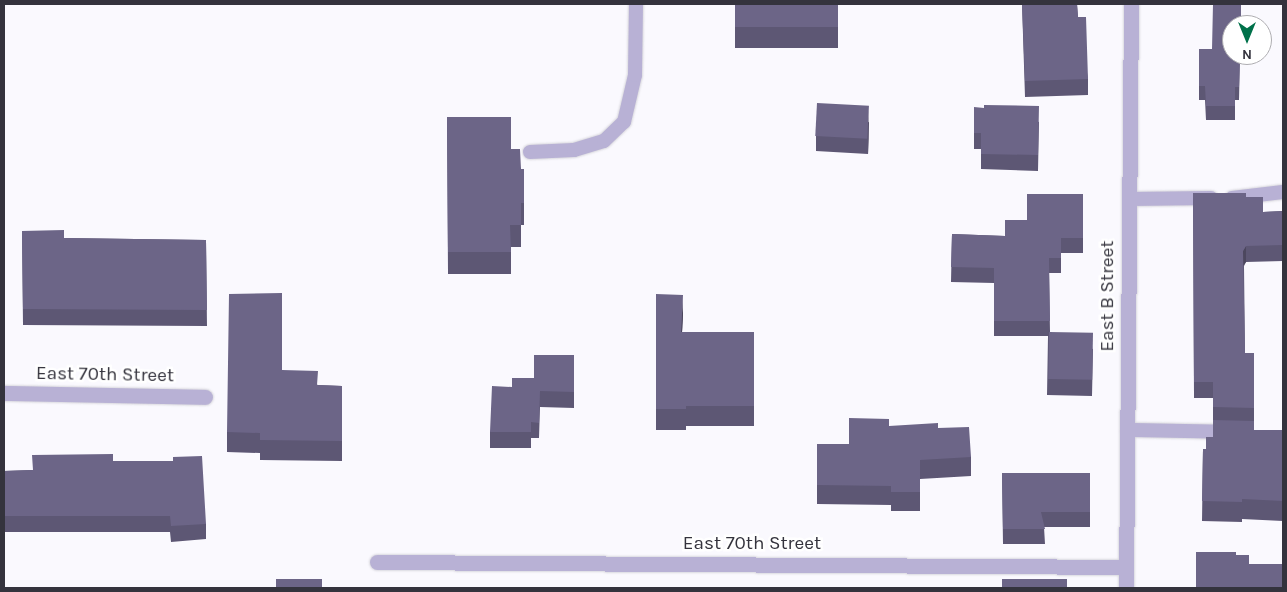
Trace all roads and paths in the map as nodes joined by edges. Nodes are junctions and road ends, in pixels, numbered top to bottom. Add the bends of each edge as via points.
1 (636, 4) edge
2 (1131, 4) edge
3 (530, 152) dead end
4 (1283, 192) edge
5 (1129, 199) junction
6 (4, 393) edge
7 (205, 397) dead end
8 (1127, 430) junction
9 (1244, 432) edge
10 (377, 562) dead end
11 (1126, 567) junction
12 (1126, 588) edge

1 - 3 lane via 635,75 624,122 604,141 574,150
2 - 5 street, East B Street
4 - 5 lane via 1240,198
5 - 8 street, East B Street
6 - 7 street, East 70th Street
8 - 9 lane
8 - 11 street, East B Street
10 - 11 street, East 70th Street
11 - 12 street, East B Street

